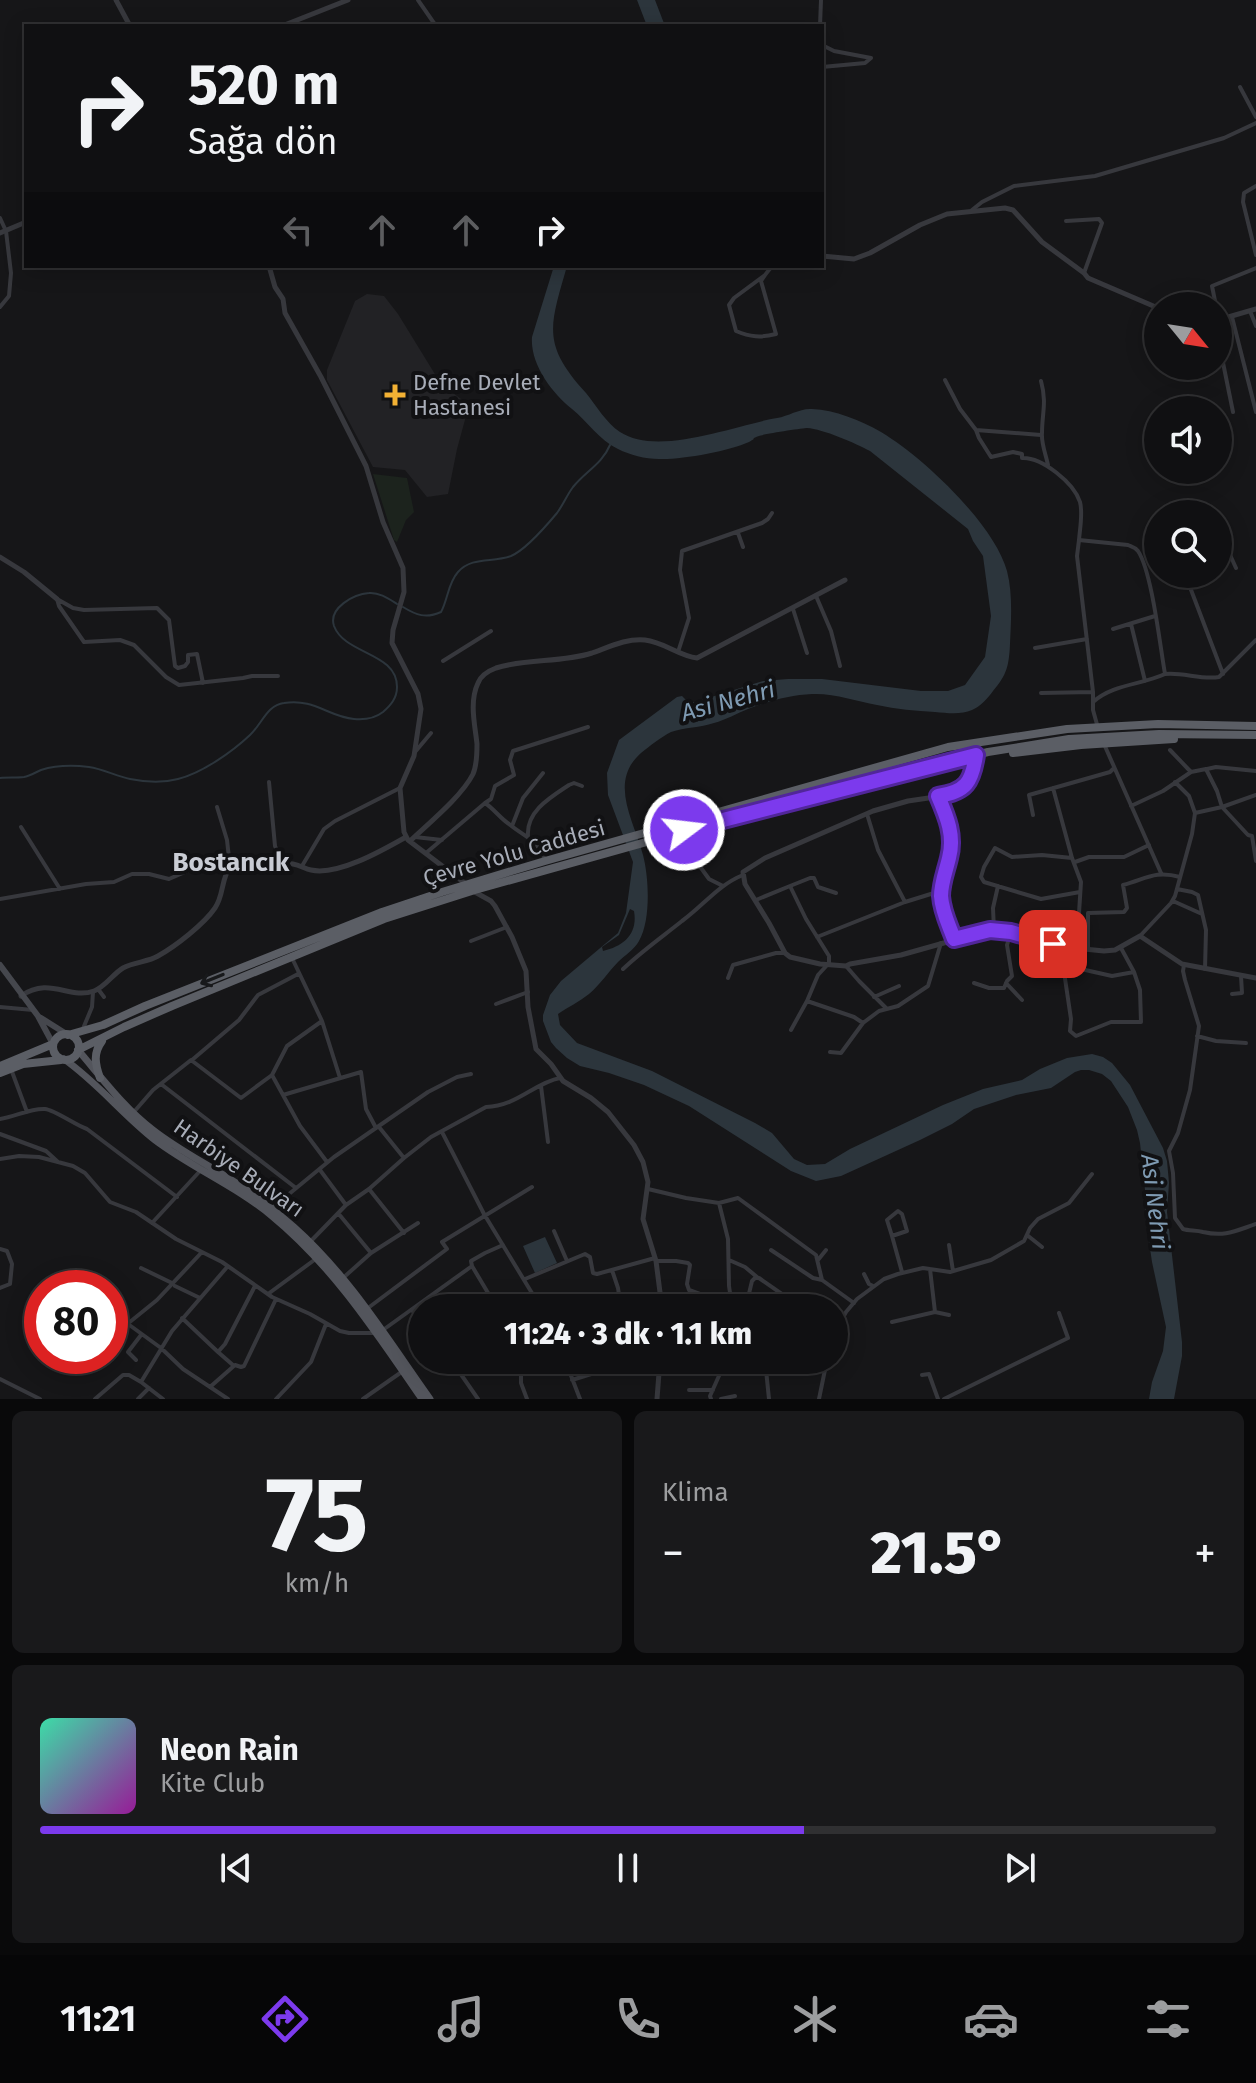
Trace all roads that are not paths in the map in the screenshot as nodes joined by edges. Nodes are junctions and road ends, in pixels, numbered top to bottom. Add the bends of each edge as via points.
1 (116, 0) edge
2 (348, 0) edge
3 (418, 0) edge
4 (821, 0) edge
5 (129, 24) edge
6 (287, 24) edge
7 (435, 24) edge
8 (820, 24) edge
9 (824, 46) edge
10 (824, 67) edge
11 (1240, 87) dead end
12 (1256, 120) edge
13 (1256, 186) edge
14 (971, 211) junction
15 (0, 218) edge
16 (1066, 221) dead end
17 (24, 223) edge
18 (3, 232) edge
19 (1256, 255) edge
20 (824, 256) edge
21 (270, 268) edge
22 (771, 268) edge
23 (1256, 268) edge
24 (1084, 273) junction
25 (765, 275) junction
26 (1213, 292) edge
27 (1144, 302) edge
28 (0, 307) edge
29 (1253, 310) edge
30 (1232, 317) joint
31 (1256, 326) edge
32 (945, 380) dead end
33 (1227, 380) edge
34 (1041, 381) dead end
35 (1233, 412) dead end
36 (1256, 412) edge
37 (976, 430) junction
38 (1041, 435) junction
39 (1048, 465) junction
40 (772, 513) dead end
41 (738, 533) junction
42 (1079, 540) junction
43 (743, 547) dead end
44 (0, 557) edge
45 (1232, 559) edge
46 (1236, 568) dead end
47 (845, 580) dead end
48 (1190, 588) edge
49 (816, 596) junction
50 (57, 599) junction
51 (793, 609) junction
52 (1155, 616) junction
53 (1131, 624) junction
54 (1113, 629) dead end
55 (491, 631) dead end
56 (1087, 639) junction
57 (1256, 640) edge
58 (1035, 648) dead end
59 (678, 652) junction
60 (807, 653) dead end
61 (443, 661) dead end
62 (840, 666) dead end
63 (1165, 674) junction
64 (1223, 674) junction
65 (278, 676) dead end
66 (1145, 681) junction
67 (203, 683) junction
68 (1093, 692) junction
69 (1041, 693) dead end
70 (1093, 702) junction
71 (1096, 722) junction
72 (1237, 725) junction
73 (1256, 726) edge
74 (588, 727) dead end
75 (431, 733) dead end
76 (1217, 735) junction
77 (1256, 735) edge
78 (1103, 742) junction
79 (948, 747) junction
80 (1170, 750) dead end
81 (415, 752) junction
82 (976, 755) junction
83 (1114, 769) junction
84 (1206, 769) junction
85 (1256, 771) edge
86 (1191, 772) junction
87 (543, 773) dead end
88 (269, 782) dead end
89 (1175, 782) junction
90 (582, 786) dead end
91 (400, 788) junction
92 (1053, 788) junction
93 (1256, 795) edge
94 (938, 796) junction
95 (485, 803) junction
96 (1131, 806) junction
97 (217, 807) dead end
98 (1222, 807) junction
99 (1195, 813) junction
100 (867, 814) junction
101 (1033, 815) dead end
102 (512, 826) junction
103 (21, 827) dead end
104 (528, 836) junction
105 (1254, 836) edge
106 (410, 838) junction
107 (650, 838) junction
108 (442, 840) junction
109 (1149, 845) junction
110 (592, 852) junction
111 (426, 853) junction
112 (1074, 860) junction
113 (545, 861) junction
114 (1256, 861) edge
115 (285, 864) junction
116 (302, 866) junction
117 (228, 869) junction
118 (451, 872) junction
119 (1161, 873) junction
120 (743, 875) junction
121 (1180, 877) junction
122 (723, 886) junction
123 (790, 886) junction
124 (998, 886) junction
125 (469, 888) junction
126 (60, 889) junction
127 (1177, 889) junction
128 (447, 890) junction
129 (1080, 892) junction
130 (836, 893) dead end
131 (941, 893) junction
132 (0, 899) edge
133 (756, 900) junction
134 (1173, 901) junction
135 (905, 902) junction
136 (875, 905) dead end
137 (881, 913) junction
138 (1079, 913) junction
139 (1088, 913) junction
140 (1202, 914) junction
141 (507, 927) junction
142 (994, 930) junction
143 (1011, 932) junction
144 (1140, 936) junction
145 (817, 937) junction
146 (954, 939) junction
147 (471, 941) dead end
148 (941, 943) junction
149 (1074, 948) junction
150 (1121, 948) junction
151 (1088, 949) junction
152 (785, 953) junction
153 (292, 958) junction
154 (829, 963) junction
155 (1184, 964) junction
156 (0, 965) edge
157 (846, 966) junction
158 (623, 969) dead end
159 (1205, 969) junction
160 (1134, 972) junction
161 (298, 974) junction
162 (1241, 976) junction
163 (728, 978) dead end
164 (1256, 978) edge
165 (974, 983) dead end
166 (1006, 983) junction
167 (899, 986) dead end
168 (96, 990) junction
169 (528, 992) junction
170 (1232, 994) dead end
171 (21, 996) junction
172 (104, 997) dead end
173 (874, 997) junction
174 (1022, 1000) dead end
175 (807, 1001) junction
176 (496, 1004) dead end
177 (0, 1007) edge
178 (886, 1008) junction
179 (36, 1013) junction
180 (322, 1021) junction
181 (863, 1023) junction
182 (791, 1030) dead end
183 (82, 1031) junction
184 (68, 1035) junction
185 (107, 1035) junction
186 (1197, 1036) junction
187 (1246, 1043) dead end
188 (53, 1044) junction
189 (78, 1050) junction
190 (830, 1052) dead end
191 (64, 1059) junction
192 (191, 1060) junction
193 (0, 1066) edge
194 (11, 1068) junction
195 (0, 1073) edge
196 (471, 1074) dead end
197 (272, 1075) junction
198 (100, 1078) junction
199 (340, 1078) junction
200 (560, 1078) junction
201 (161, 1084) junction
202 (541, 1086) junction
203 (283, 1095) junction
204 (27, 1112) junction
205 (133, 1113) junction
206 (0, 1119) edge
207 (378, 1127) junction
208 (442, 1132) junction
209 (0, 1134) edge
210 (548, 1142) dead end
211 (165, 1143) junction
212 (404, 1158) junction
213 (0, 1159) edge
214 (59, 1162) junction
215 (327, 1162) junction
216 (202, 1169) junction
217 (320, 1170) junction
218 (1092, 1174) dead end
219 (532, 1187) dead end
220 (296, 1188) junction
221 (369, 1189) junction
222 (648, 1189) junction
223 (177, 1197) junction
224 (719, 1203) junction
225 (346, 1205) junction
226 (272, 1208) junction
227 (338, 1213) junction
228 (484, 1214) junction
229 (151, 1223) junction
230 (418, 1223) dead end
231 (1256, 1224) edge
232 (554, 1231) dead end
233 (404, 1233) junction
234 (1027, 1235) junction
235 (892, 1236) junction
236 (310, 1242) junction
237 (503, 1245) junction
238 (949, 1245) dead end
239 (1042, 1247) dead end
240 (0, 1249) edge
241 (771, 1250) dead end
242 (826, 1250) dead end
243 (202, 1252) junction
244 (371, 1253) junction
245 (317, 1258) junction
246 (656, 1260) junction
247 (729, 1260) junction
248 (818, 1260) junction
249 (567, 1261) junction
250 (228, 1266) junction
251 (472, 1266) junction
252 (141, 1268) dead end
253 (930, 1269) junction
254 (612, 1270) junction
255 (953, 1271) junction
256 (902, 1272) junction
257 (864, 1274) dead end
258 (343, 1278) junction
259 (759, 1278) junction
260 (525, 1279) junction
261 (822, 1280) junction
262 (173, 1284) junction
263 (255, 1286) junction
264 (873, 1286) junction
265 (0, 1288) edge
266 (488, 1291) junction
267 (268, 1294) junction
268 (434, 1294) edge
269 (487, 1294) edge
270 (490, 1294) edge
271 (533, 1294) edge
272 (618, 1294) edge
273 (660, 1294) edge
274 (700, 1294) edge
275 (730, 1294) edge
276 (750, 1294) edge
277 (782, 1294) edge
278 (200, 1298) junction
279 (276, 1299) junction
280 (854, 1303) junction
281 (366, 1309) junction
282 (848, 1312) edge
283 (935, 1312) junction
284 (408, 1313) edge
285 (1059, 1313) dead end
286 (949, 1315) dead end
287 (182, 1318) junction
288 (892, 1322) dead end
289 (128, 1324) joint
290 (326, 1324) junction
291 (378, 1332) junction
292 (141, 1335) junction
293 (161, 1348) junction
294 (218, 1352) junction
295 (136, 1360) dead end
296 (234, 1366) junction
297 (403, 1371) junction
298 (461, 1374) edge
299 (521, 1374) edge
300 (570, 1374) edge
301 (587, 1374) edge
302 (659, 1374) edge
303 (720, 1374) edge
304 (766, 1374) edge
305 (824, 1374) edge
306 (922, 1375) dead end
307 (0, 1379) edge
308 (572, 1380) junction
309 (141, 1382) junction
310 (210, 1387) junction
311 (149, 1388) junction
312 (689, 1390) dead end
313 (713, 1390) junction
314 (735, 1396) dead end
315 (32, 1397) edge
316 (40, 1399) edge
317 (95, 1399) edge
318 (138, 1399) edge
319 (163, 1399) edge
320 (228, 1399) edge
321 (276, 1399) edge
322 (363, 1399) edge
323 (422, 1399) edge
324 (430, 1399) edge
325 (478, 1399) edge
326 (527, 1399) edge
327 (580, 1399) edge
328 (657, 1399) edge
329 (711, 1399) edge
330 (721, 1399) edge
331 (769, 1399) edge
332 (819, 1399) edge
333 (941, 1399) edge

1 - 5 street
2 - 6 street
3 - 7 street
4 - 8 street
9 - 10 street via 871,58
11 - 12 street
12 - 14 street via 1224,138 1095,176 1014,186
13 - 19 street via 1244,193 1243,202
14 - 20 street via 920,225 854,259
14 - 24 street via 1013,210 1042,242
15 - 18 street
16 - 24 street via 1102,223
17 - 18 street
18 - 28 street via 11,289
21 - 81 street via 285,313 369,473 403,568 405,587 392,643 420,699
22 - 25 street
23 - 26 street via 1212,286
24 - 27 street
25 - 25 street via 729,305 736,331 749,337 776,334 761,281
29 - 30 street
29 - 31 street
30 - 36 street
32 - 37 street
33 - 35 street
34 - 38 street
37 - 38 street
37 - 39 street via 991,457 1013,452
38 - 39 street
39 - 42 street via 1080,501
40 - 41 street
41 - 43 street
41 - 59 street via 681,553 689,618
42 - 52 street via 1128,545 1139,552
42 - 56 street
44 - 50 street
45 - 46 street
47 - 49 street
48 - 64 street
49 - 51 street
49 - 62 street
50 - 67 street via 84,642 124,641 176,684
50 - 67 street via 84,610 157,608 169,620 175,666 185,666 188,655 197,654
51 - 59 street via 697,658
51 - 60 street
52 - 53 street
52 - 63 street
53 - 54 street
53 - 66 street
55 - 61 street
56 - 58 street
56 - 68 street
57 - 64 street
59 - 106 street via 653,641 632,640 580,656 485,673 475,694 474,771 459,793
63 - 64 street
63 - 66 street
65 - 67 street
66 - 70 street
68 - 69 street
68 - 70 street
70 - 71 street
71 - 72 highway via 1187,719
71 - 78 street
71 - 79 highway
72 - 73 highway, Çevre Yolu Caddesi
72 - 79 highway, Çevre Yolu Caddesi via 1067,729
74 - 95 street via 513,751 514,775 495,786
75 - 81 street
76 - 77 highway, Çevre Yolu Caddesi
76 - 78 highway
76 - 82 highway, Çevre Yolu Caddesi via 1069,739
78 - 82 highway
78 - 83 street
79 - 107 highway, Çevre Yolu Caddesi
80 - 86 street
81 - 91 street
82 - 94 street via 969,783
82 - 107 highway, Çevre Yolu Caddesi
83 - 92 street
83 - 96 street
84 - 85 street
84 - 86 street
84 - 98 street
86 - 89 street
87 - 102 street via 520,804
88 - 115 street via 275,846
89 - 96 street
89 - 99 street via 1189,796
90 - 104 street via 569,785 542,805 527,827
91 - 106 street
91 - 116 street via 324,829
92 - 101 street via 1029,795
92 - 112 street
93 - 98 street
94 - 100 street
94 - 131 street via 951,833
95 - 102 street
95 - 108 street
96 - 109 street
97 - 117 street via 227,840
98 - 99 street
98 - 105 street
99 - 121 street
100 - 120 street via 765,858
100 - 135 street via 878,850
102 - 104 street
103 - 126 street
104 - 113 street
105 - 114 street
106 - 108 street
106 - 111 street
106 - 116 street via 351,865 314,870
107 - 110 highway, Çevre Yolu Caddesi
107 - 122 street via 670,850 683,843 709,879
108 - 111 street
109 - 112 street via 1124,857
109 - 119 street
110 - 113 highway, Çevre Yolu Caddesi
110 - 125 highway, Çevre Yolu Caddesi
111 - 118 street
112 - 124 street via 1012,857 995,848 981,877
112 - 129 street
113 - 125 highway, Çevre Yolu Caddesi
115 - 116 street
115 - 117 street
117 - 126 street via 215,859 169,879 132,874 114,882
117 - 168 street via 219,902 196,928 158,956 122,969
118 - 125 street
118 - 128 street via 453,884
119 - 121 street
119 - 139 street via 1123,885 1124,912
120 - 122 street
120 - 133 street
121 - 127 street
122 - 158 street
123 - 130 street via 814,878 818,887
123 - 133 street
123 - 145 street
124 - 129 street via 1041,899
124 - 142 street
125 - 128 highway, Çevre Yolu Caddesi
125 - 141 street via 491,901
125 - 153 highway, Çevre Yolu Caddesi
126 - 132 street
127 - 134 street
127 - 140 street via 1198,895
128 -> 183 highway, Çevre Yolu Caddesi
129 - 138 street
131 - 135 street
131 - 146 street
133 - 152 street
134 - 140 street
134 - 144 street
135 - 137 street
136 - 137 street
137 - 145 street
138 - 139 street
138 - 149 street
139 - 151 street
140 - 159 street
141 - 147 street
141 - 169 street via 524,964
142 - 143 street
142 - 146 street
143 - 149 street
143 - 166 street via 1007,945 1012,976
144 - 150 street
144 - 155 street
145 - 154 street
146 - 148 street
148 - 157 street
148 - 178 street via 928,986
149 - 151 street
150 - 151 street
150 - 160 street
152 - 154 street
152 - 163 street via 733,965
153 - 161 street
153 - 185 highway, Çevre Yolu Caddesi
154 - 157 street
154 - 175 street
155 - 159 street
155 - 186 street
156 - 171 main road
157 - 173 street
159 - 162 street
160 - 160 street via 1141,1022 1111,1022 1076,1036 1070,1031 1063,965 1112,976
161 - 180 street
161 - 192 street via 258,995 239,1020
162 - 164 street
162 - 170 street via 1242,993
165 - 166 street via 1004,988
166 - 174 street
167 - 173 street
168 - 171 street via 40,987
168 - 172 street
168 - 183 street
169 - 176 street
169 - 200 street via 534,1045
171 - 179 main road
173 - 178 street
175 - 181 street
175 - 182 street
177 - 179 street
178 - 181 street
179 - 184 main road
179 - 188 main road
180 - 197 street via 287,1046
180 - 199 street
181 - 190 street via 841,1053
183 - 184 highway, Çevre Yolu Caddesi
184 - 188 highway
184 - 189 highway
185 - 189 highway, Çevre Yolu Caddesi
185 - 198 highway via 96,1052
186 - 187 street
186 - 231 street via 1190,1090 1169,1151 1175,1218 1187,1231 1212,1235
188 - 191 highway
188 - 193 highway
189 - 191 highway
189 - 198 main road, Harbiye Bulvarı
191 - 194 highway
191 - 211 main road, Harbiye Bulvarı via 145,1132
192 - 197 street via 241,1098
192 - 201 street
194 - 195 highway
194 - 204 street
196 - 207 street via 441,1084
197 - 203 street
198 - 205 main road, Harbiye Bulvarı
199 - 203 street
199 - 207 street via 361,1072 366,1109
200 - 202 street
200 - 222 street via 612,1116 637,1150
201 - 205 street
201 - 220 street
202 - 208 street via 486,1107
202 - 210 street
203 - 215 street
204 - 206 street
204 - 223 street via 47,1109 87,1129
205 - 211 main road, Harbiye Bulvarı
207 - 212 street
207 - 215 street
208 - 212 street
208 - 228 street
209 - 214 street via 46,1151
211 - 216 main road, Harbiye Bulvarı
211 - 226 main road, Harbiye Bulvarı
212 - 221 street
213 - 214 street via 28,1156
214 - 229 street via 85,1173 110,1202
215 - 217 street
216 - 223 street
216 - 245 main road, Harbiye Bulvarı via 272,1216
217 - 220 street
217 - 225 street
218 - 234 street via 1069,1203 1038,1219
219 - 228 street
220 - 226 street
221 - 225 street
221 - 233 street
222 - 224 street
222 - 246 street via 643,1219
223 - 229 street
224 - 247 street
224 - 248 street via 738,1198
225 - 227 street
226 - 236 main road, Harbiye Bulvarı
227 - 236 street
227 - 244 street
228 - 237 street
228 - 281 street via 442,1242 447,1249
229 - 243 street
230 - 233 street
232 - 249 street
233 - 244 street
234 - 239 street
234 - 255 street via 991,1260
235 - 235 street via 907,1231 898,1211 887,1220
235 - 256 street
236 - 258 main road, Harbiye Bulvarı
237 - 251 street via 471,1261
237 - 260 street
238 - 255 street
240 - 265 street via 7,1251 12,1264 10,1284
241 - 261 street
242 - 248 street
243 - 250 street
243 - 262 street
244 - 258 street
245 - 267 street
245 - 291 main road, Harbiye Bulvarı
246 - 254 street
246 - 273 street
246 - 274 street via 688,1263 689,1290
247 - 259 street
247 - 275 street
248 - 261 street
249 - 254 street via 585,1254 593,1273
249 - 260 street
250 - 263 street
250 - 278 street
251 - 266 street
251 - 268 street
252 - 262 street
253 - 255 street
253 - 256 street
253 - 283 street
254 - 272 street
256 - 264 street
257 - 264 street
258 - 281 main road, Harbiye Bulvarı
259 - 276 street via 752,1281
259 - 277 street
260 - 271 street
261 - 280 street
262 - 278 street
262 - 289 street
263 - 267 street
263 - 294 street
264 - 280 street
266 - 269 street
266 - 270 street
267 - 279 street
278 - 287 street
279 - 290 street
279 - 296 street via 244,1366
280 - 282 street
281 - 291 main road, Harbiye Bulvarı
283 - 286 street
283 - 288 street
284 - 291 street
285 - 333 street via 1068,1338
287 - 293 street
287 - 294 street
289 - 292 street
290 - 291 street via 349,1333
290 - 321 street via 311,1362
291 - 297 main road, Harbiye Bulvarı
291 - 324 main road, Harbiye Bulvarı
292 - 293 street
292 - 295 street via 128,1352
293 - 309 street
293 - 310 street
294 - 296 street
296 - 310 street
297 - 322 street
297 - 323 main road, Harbiye Bulvarı
298 - 325 street
299 - 326 street
300 - 308 street
301 - 308 street
302 - 328 street
303 - 313 street
304 - 331 street
305 - 332 street
306 - 333 street via 929,1374
307 - 315 street
308 - 327 street
309 - 311 street
309 - 317 street via 123,1375
310 - 320 street
311 - 318 street
311 - 319 street
312 - 313 street
313 - 329 street
314 - 330 street
315 - 316 street

